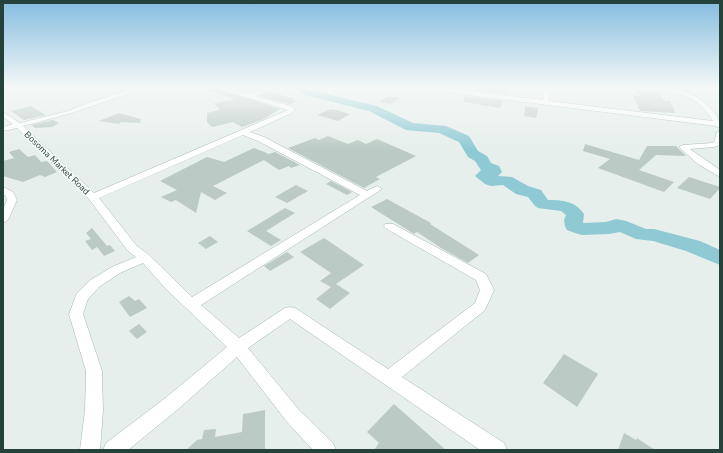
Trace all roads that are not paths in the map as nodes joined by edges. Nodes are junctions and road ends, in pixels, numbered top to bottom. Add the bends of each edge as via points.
1 (77, 109) edge
2 (289, 109) edge
3 (600, 109) edge
4 (708, 109) edge
5 (3, 114) edge
6 (17, 124) junction
7 (720, 125) edge
8 (3, 129) edge
9 (243, 132) junction
10 (720, 134) edge
11 (720, 174) edge
12 (377, 189) dead end
13 (3, 190) edge
14 (367, 195) junction
15 (93, 197) junction
16 (3, 220) edge
17 (389, 226) dead end
18 (145, 258) junction
19 (191, 304) junction
20 (238, 347) junction
21 (389, 378) junction
22 (90, 450) edge
23 (113, 450) edge
24 (326, 450) edge
25 (497, 450) edge

1 - 6 street
2 - 9 street via 292,110 290,112
3 - 7 street
4 - 7 street
5 - 6 street, Bosoma Market Road
6 - 8 street
6 - 15 street, Bosoma Market Road
9 - 14 street
9 - 15 street
10 - 11 street via 718,143 714,145 683,147
12 - 14 street
13 - 16 street via 10,194 12,200
14 - 19 street
15 - 18 street, Bosoma Market Road via 132,248
17 - 21 street via 481,277 487,290 480,306
18 - 19 street, Bosoma Market Road
18 - 22 street via 116,270 94,284 82,297 76,314 94,371
19 - 20 street, Bosoma Market Road
20 - 21 street via 290,312
20 - 23 street
20 - 24 street, Bosoma Market Road via 293,416
21 - 25 street

